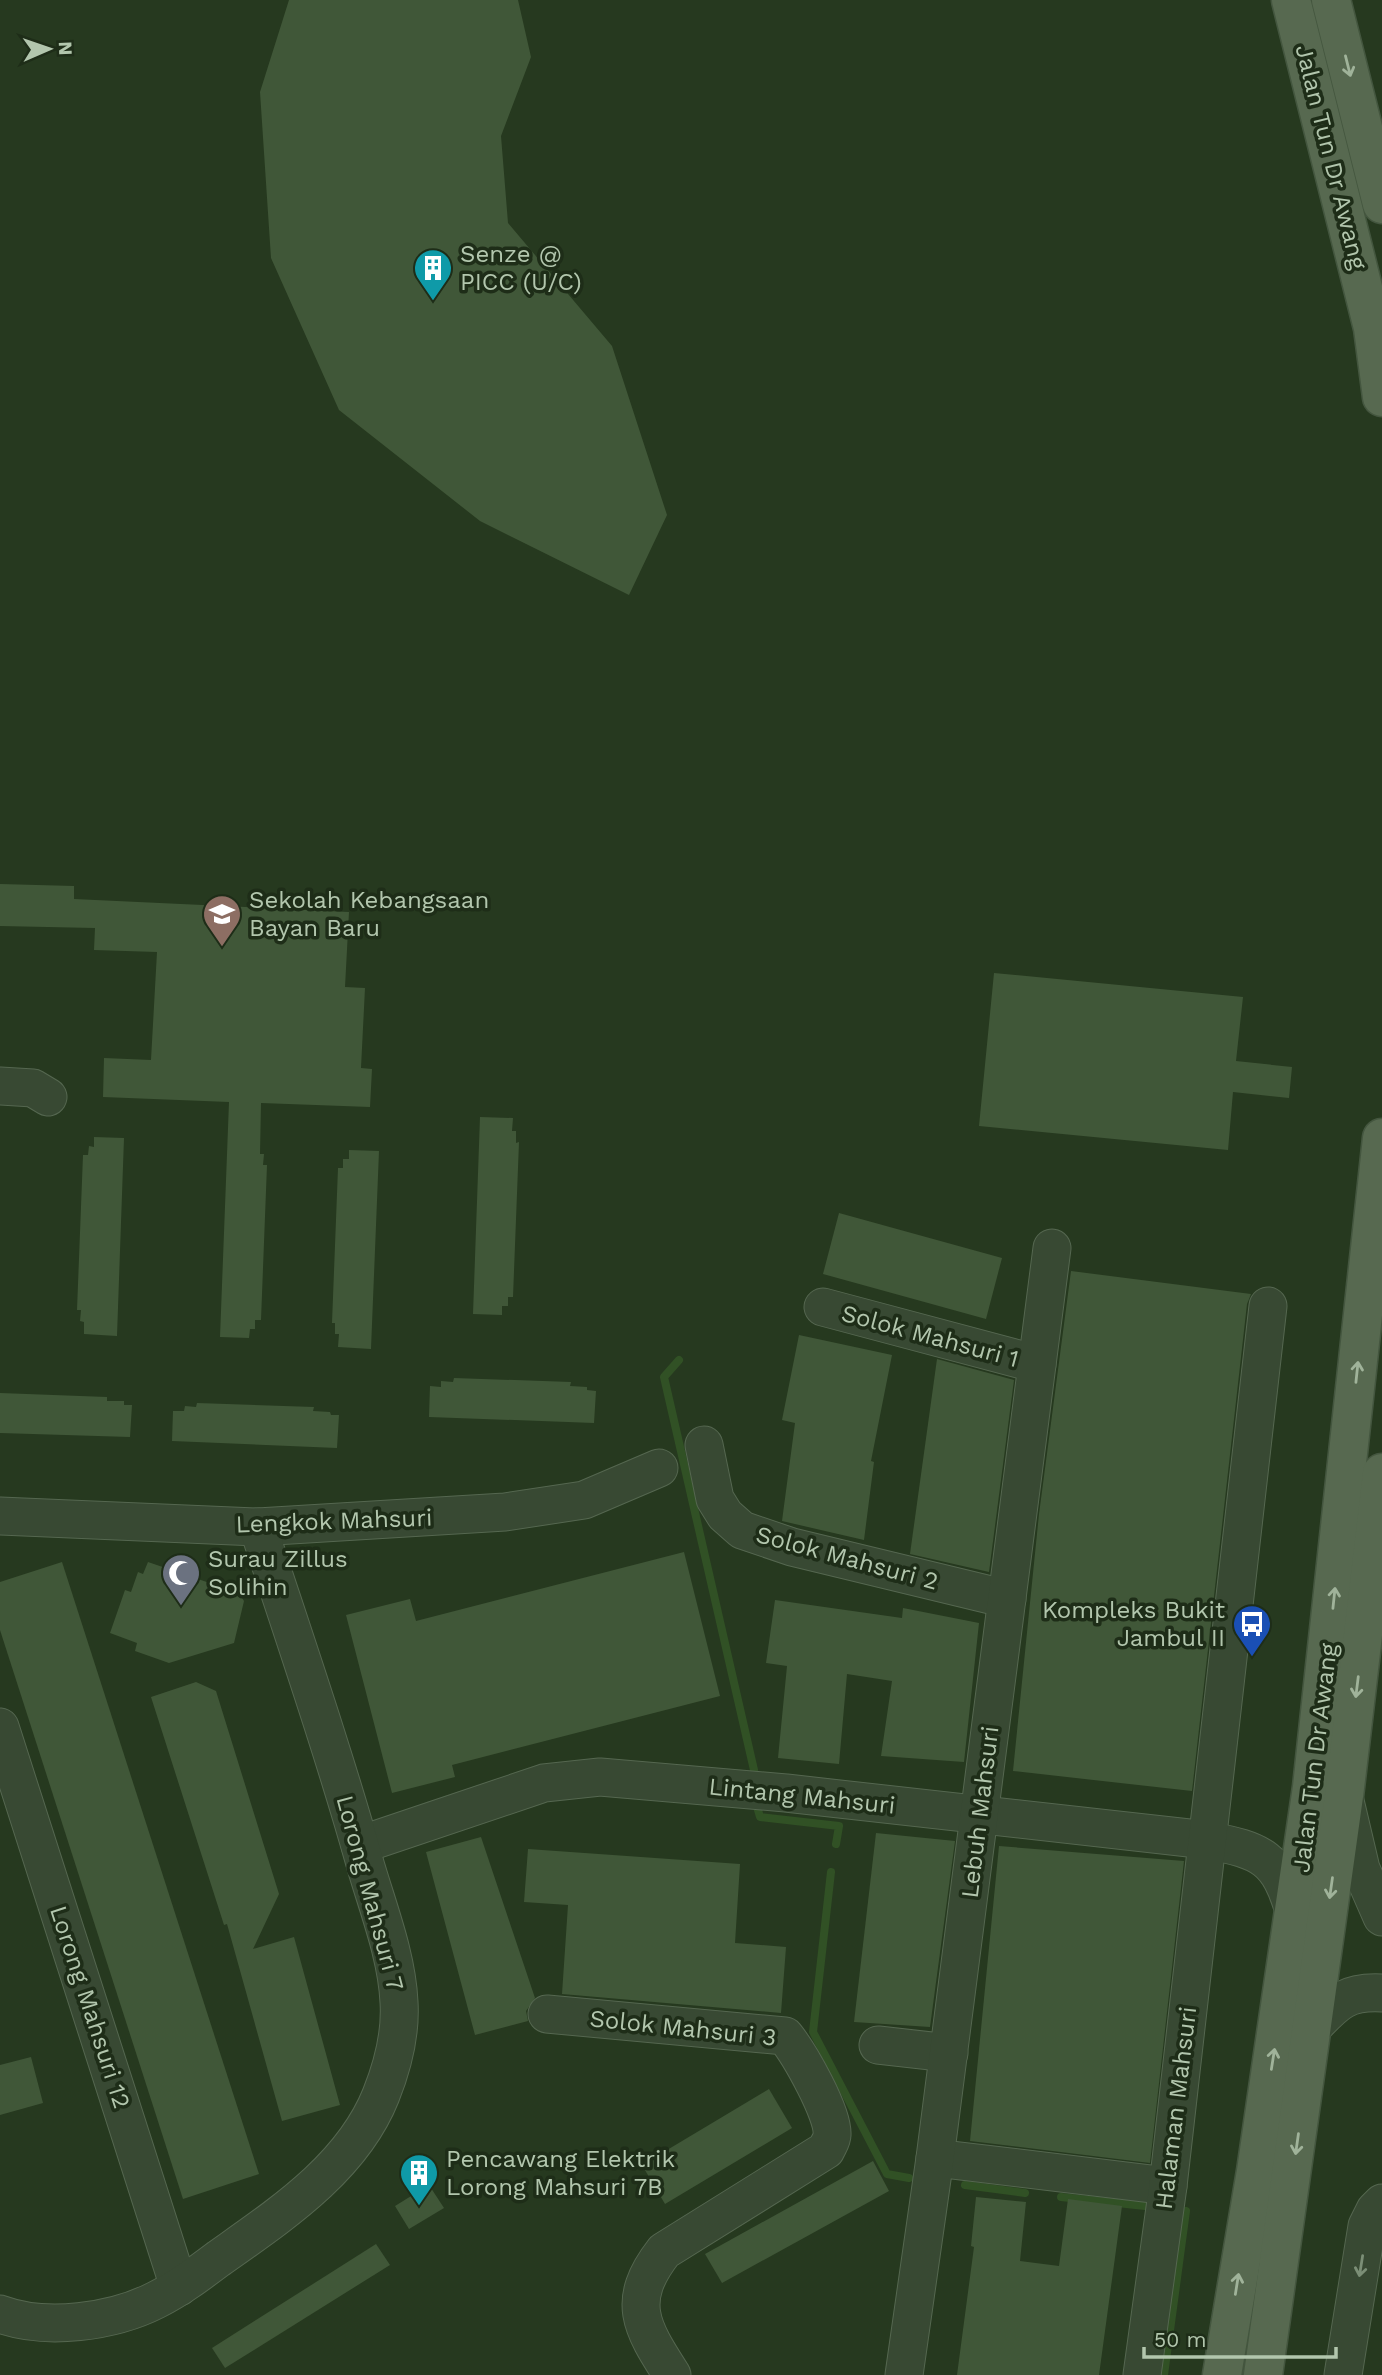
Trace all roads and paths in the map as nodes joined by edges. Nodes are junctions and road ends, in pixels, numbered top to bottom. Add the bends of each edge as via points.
1 (1291, 0) edge
2 (1331, 0) edge
3 (1382, 204) edge
4 (1382, 397) edge
5 (0, 1086) edge
6 (48, 1097) dead end
7 (1382, 1138) edge
8 (1052, 1248) dead end
9 (1268, 1306) dead end
10 (823, 1307) dead end
11 (1037, 1364) junction
12 (704, 1445) dead end
13 (659, 1468) dead end
14 (1382, 1473) edge
15 (0, 1516) edge
16 (258, 1527) junction
17 (1007, 1599) junction
18 (0, 1727) edge
19 (1328, 1792) junction
20 (979, 1815) junction
21 (1207, 1840) junction
22 (360, 1845) junction
23 (1252, 1849) junction
24 (1295, 1915) junction
25 (1382, 1917) edge
26 (1382, 1993) edge
27 (547, 2014) dead end
28 (1312, 2028) junction
29 (878, 2045) dead end
30 (949, 2053) junction
31 (935, 2158) junction
32 (1168, 2186) junction
33 (1382, 2203) edge
34 (179, 2287) junction
35 (0, 2314) edge
36 (672, 2375) edge
37 (904, 2375) edge
38 (1142, 2375) edge
39 (1222, 2375) edge
40 (1264, 2375) edge
41 (1343, 2375) edge

1 - 4 main road, Jalan Tun Dr Awang via 1373,328
2 -> 3 main road, Jalan Tun Dr Awang
5 - 6 street via 33,1087
19 -> 7 main road, Jalan Tun Dr Awang
8 - 11 street, Lebuh Mahsuri
9 - 21 street
10 - 11 street, Solok Mahsuri 1
11 - 17 street, Lebuh Mahsuri
12 - 17 street, Solok Mahsuri 2 via 715,1499 742,1530 792,1547
13 - 16 street, Lengkok Mahsuri via 584,1500 546,1508
14 -> 19 main road, Jalan Tun Dr Awang
15 - 16 street, Lengkok Mahsuri
16 - 22 street, Lorong Mahsuri 7
17 - 20 street, Lebuh Mahsuri
18 - 34 street, Lorong Mahsuri 12
19 - 23 street via 1287,1832
19 - 24 main road, Jalan Tun Dr Awang
19 - 25 street
19 -> 28 main road, Jalan Tun Dr Awang
20 - 21 street, Lintang Mahsuri
20 - 22 street, Lintang Mahsuri via 786,1793 570,1778
20 - 30 street, Lebuh Mahsuri
21 - 23 street, Lintang Mahsuri
21 - 32 street, Halaman Mahsuri
22 - 34 street, Lorong Mahsuri 7 via 399,2000 399,2035 380,2098 343,2157 322,2178
23 - 24 street via 1286,1884
39 -> 24 main road, Jalan Tun Dr Awang
26 - 28 street via 1341,1998
27 - 36 street, Solok Mahsuri 3 via 785,2036 796,2049 831,2123 833,2137 826,2150 664,2250 647,2273 640,2304 648,2337
28 -> 40 main road, Jalan Tun Dr Awang
29 - 30 street
30 - 31 street, Lebuh Mahsuri
31 - 32 street
31 - 37 street, Lebuh Mahsuri
32 - 38 street, Halaman Mahsuri
33 -> 41 street via 1367,2226
34 - 35 street, Lorong Mahsuri 7 via 131,2309 85,2320 47,2322

